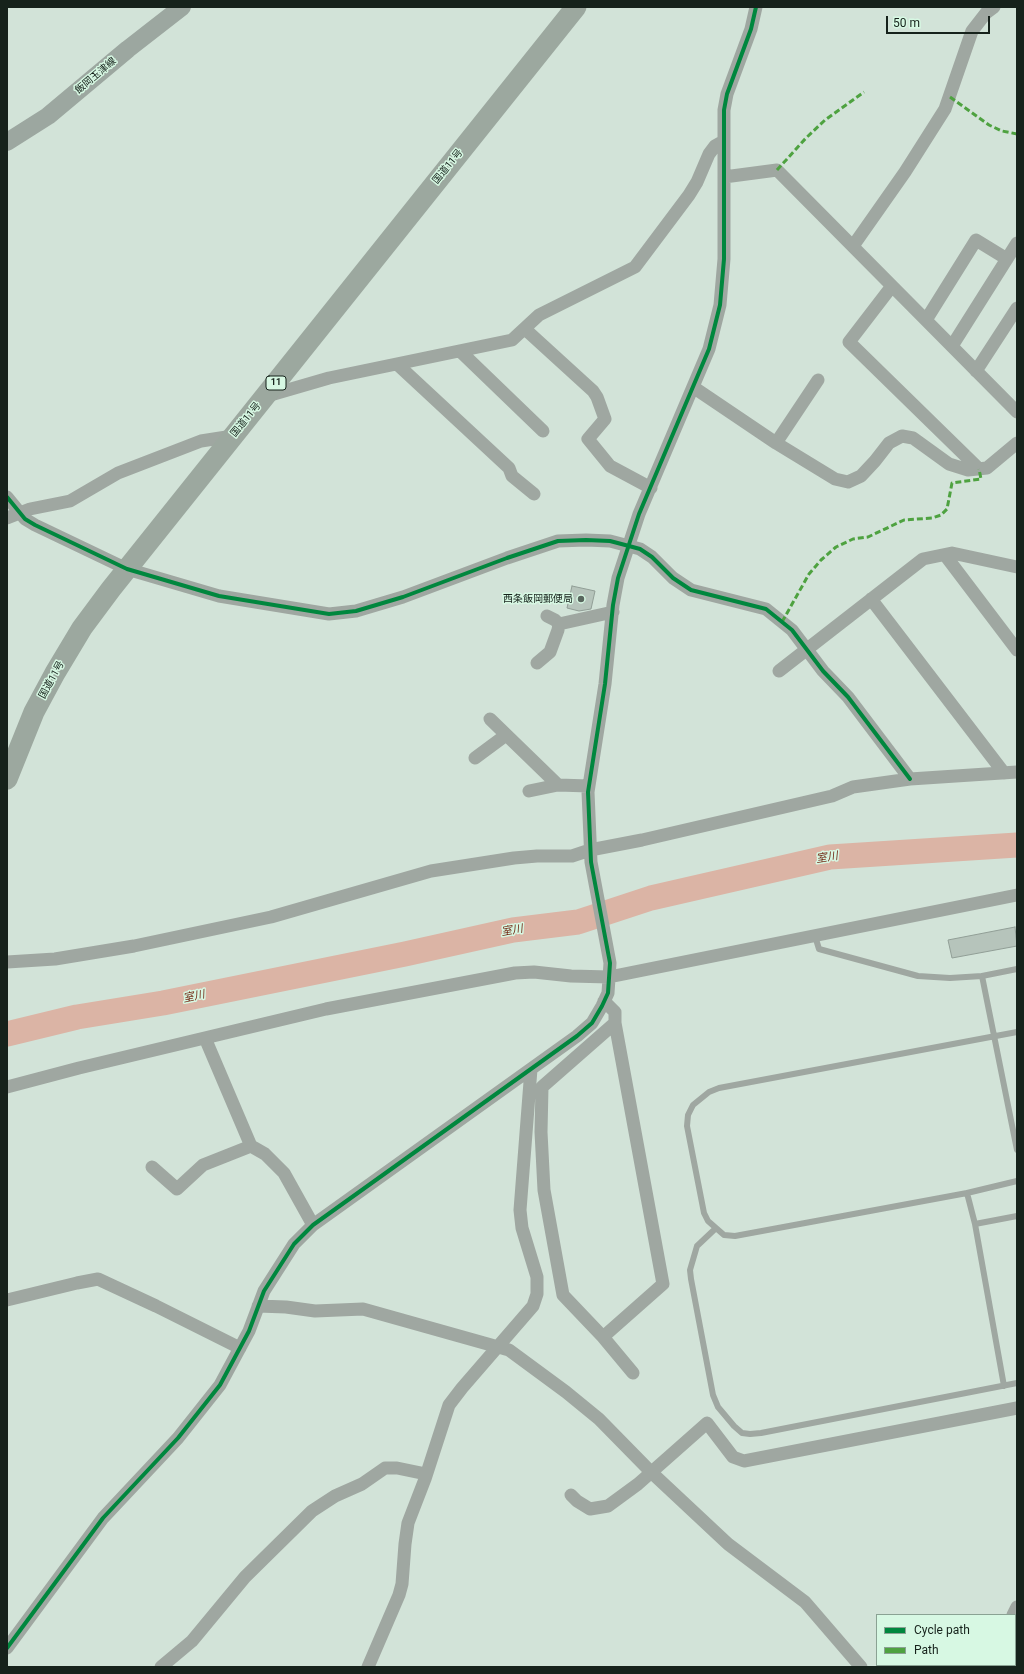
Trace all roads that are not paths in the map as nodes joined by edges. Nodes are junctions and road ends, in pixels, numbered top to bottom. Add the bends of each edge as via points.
1 (182, 7) edge
2 (576, 7) edge
3 (756, 7) edge
4 (994, 7) edge
5 (724, 141) junction
6 (7, 142) edge
7 (724, 177) junction
8 (1017, 243) edge
9 (853, 246) junction
10 (1007, 259) junction
11 (892, 286) junction
12 (1017, 308) edge
13 (926, 320) junction
14 (525, 329) junction
15 (952, 346) junction
16 (460, 351) junction
17 (397, 364) junction
18 (976, 371) junction
19 (818, 380) dead end
20 (694, 387) junction
21 (265, 396) junction
22 (1017, 412) edge
23 (543, 431) dead end
24 (233, 436) junction
25 (776, 443) junction
26 (1017, 443) edge
27 (979, 469) junction
28 (651, 488) junction
29 (534, 494) dead end
30 (7, 497) edge
31 (19, 513) junction
32 (7, 518) edge
33 (629, 546) junction
34 (945, 555) junction
35 (1017, 567) edge
36 (127, 569) junction
37 (871, 599) junction
38 (613, 612) junction
39 (547, 616) dead end
40 (559, 624) junction
41 (806, 649) junction
42 (1017, 650) edge
43 (537, 663) dead end
44 (779, 671) dead end
45 (490, 719) dead end
46 (506, 735) junction
47 (475, 758) dead end
48 (1010, 772) edge
49 (7, 779) edge
50 (910, 779) junction
51 (558, 785) junction
52 (589, 786) junction
53 (528, 792) dead end
54 (591, 856) junction
55 (1017, 895) edge
56 (815, 936) junction
57 (7, 962) edge
58 (1017, 969) edge
59 (982, 976) junction
60 (609, 977) junction
61 (604, 1001) junction
62 (615, 1023) junction
63 (1017, 1032) edge
64 (993, 1037) junction
65 (205, 1038) junction
66 (531, 1069) junction
67 (7, 1087) edge
68 (251, 1146) junction
69 (1017, 1150) edge
70 (152, 1167) dead end
71 (1017, 1181) edge
72 (968, 1193) junction
73 (1017, 1216) edge
74 (975, 1224) junction
75 (313, 1225) junction
76 (715, 1229) junction
77 (7, 1300) edge
78 (258, 1306) junction
79 (603, 1337) junction
80 (498, 1347) junction
81 (240, 1348) junction
82 (633, 1373) dead end
83 (1017, 1383) edge
84 (1004, 1386) junction
85 (1017, 1408) edge
86 (651, 1472) junction
87 (426, 1474) junction
88 (571, 1495) dead end
89 (7, 1648) edge
90 (162, 1667) edge
91 (368, 1667) edge
92 (861, 1667) edge

1 - 6 main road, 飯岡玉津線 via 48,116
2 - 21 highway, 国道11号 / 11
3 - 5 street via 751,29 727,94
4 - 9 street via 972,31 945,109
5 - 7 street
5 - 14 street via 715,146 709,154 689,195 635,267 539,315
7 - 9 street via 777,170
7 - 20 street via 724,258 720,305 710,349
8 - 10 street
9 - 11 street
10 - 13 street via 976,240
10 - 15 street
11 - 13 street
11 - 27 street via 849,342
12 - 18 street
13 - 15 street
14 - 16 street via 512,340
14 - 28 street via 598,397 605,419 588,439 610,466
15 - 18 street
16 - 17 street
16 - 23 street
17 - 21 street via 329,378
17 - 29 street via 509,468 512,476
18 - 22 street
19 - 25 street
20 - 25 street
20 - 28 street
21 - 24 highway, 国道11号 / 11
24 - 31 street via 201,441 118,473 70,501
24 - 36 highway, 国道11号 / 11
25 - 27 street via 835,479 848,482 861,476 889,443 902,436 913,438 949,464 968,470
26 - 27 street via 987,468
28 - 33 street
30 - 31 street
31 - 32 street
31 - 36 street via 35,525
33 - 36 street via 610,541 558,541 403,597 356,611 329,614 219,596
33 - 38 street via 618,578
33 - 41 street via 640,549 652,557 673,578 691,590 766,609 792,630
34 - 35 street via 952,553
34 - 37 street via 923,559
34 - 42 street
36 - 49 highway, 国道11号 / 11 via 82,628 54,673 34,712
37 - 41 street
37 - 48 street
38 - 40 street
38 - 52 street
39 - 40 street
40 - 43 street via 550,652
41 - 44 street
41 - 50 street via 848,697
45 - 46 street
46 - 47 street
46 - 51 street
48 - 50 street
50 - 54 street via 852,787 832,796 650,838
51 - 52 street
51 - 53 street
52 - 54 street
54 - 57 street via 514,858 431,871 270,917 134,946 55,959
54 - 60 street via 610,962
55 - 56 street
56 - 59 lane via 819,949 918,976
56 - 60 street
58 - 59 lane
59 - 64 lane
60 - 61 street via 608,993
60 - 65 street via 515,973 326,1009
61 - 62 street via 615,1012
61 - 66 street via 592,1023
62 - 79 street via 663,1284
62 - 79 street via 542,1087 544,1190 563,1295
63 - 64 lane
64 - 69 lane
64 - 76 lane via 719,1088 709,1092 693,1106 688,1114 687,1126 704,1213
65 - 67 street
65 - 68 street
66 - 75 street
66 - 80 street via 520,1210 522,1228 537,1277 537,1294 533,1306
68 - 70 street via 203,1164 176,1190
68 - 75 street via 265,1154 284,1174
71 - 72 lane
72 - 74 lane
72 - 76 lane via 735,1236 724,1235
73 - 74 lane
74 - 84 lane
75 - 78 street via 294,1244 264,1291
76 - 84 lane via 697,1246 690,1270 691,1279 713,1395 718,1407 742,1433 761,1433
77 - 81 street via 98,1279
78 - 80 street via 315,1311 363,1309
78 - 81 street
79 - 82 street
80 - 86 street via 509,1350 566,1392 599,1419
80 - 87 street via 449,1405
81 - 89 street via 220,1385 178,1438 103,1518
83 - 84 lane
85 - 86 street via 744,1461 733,1457 707,1423
86 - 88 street via 608,1506 590,1509
86 - 92 street via 728,1544 805,1602
87 - 90 street via 385,1468 362,1484 335,1496 312,1511 245,1577 192,1641
87 - 91 street via 408,1524 399,1595

